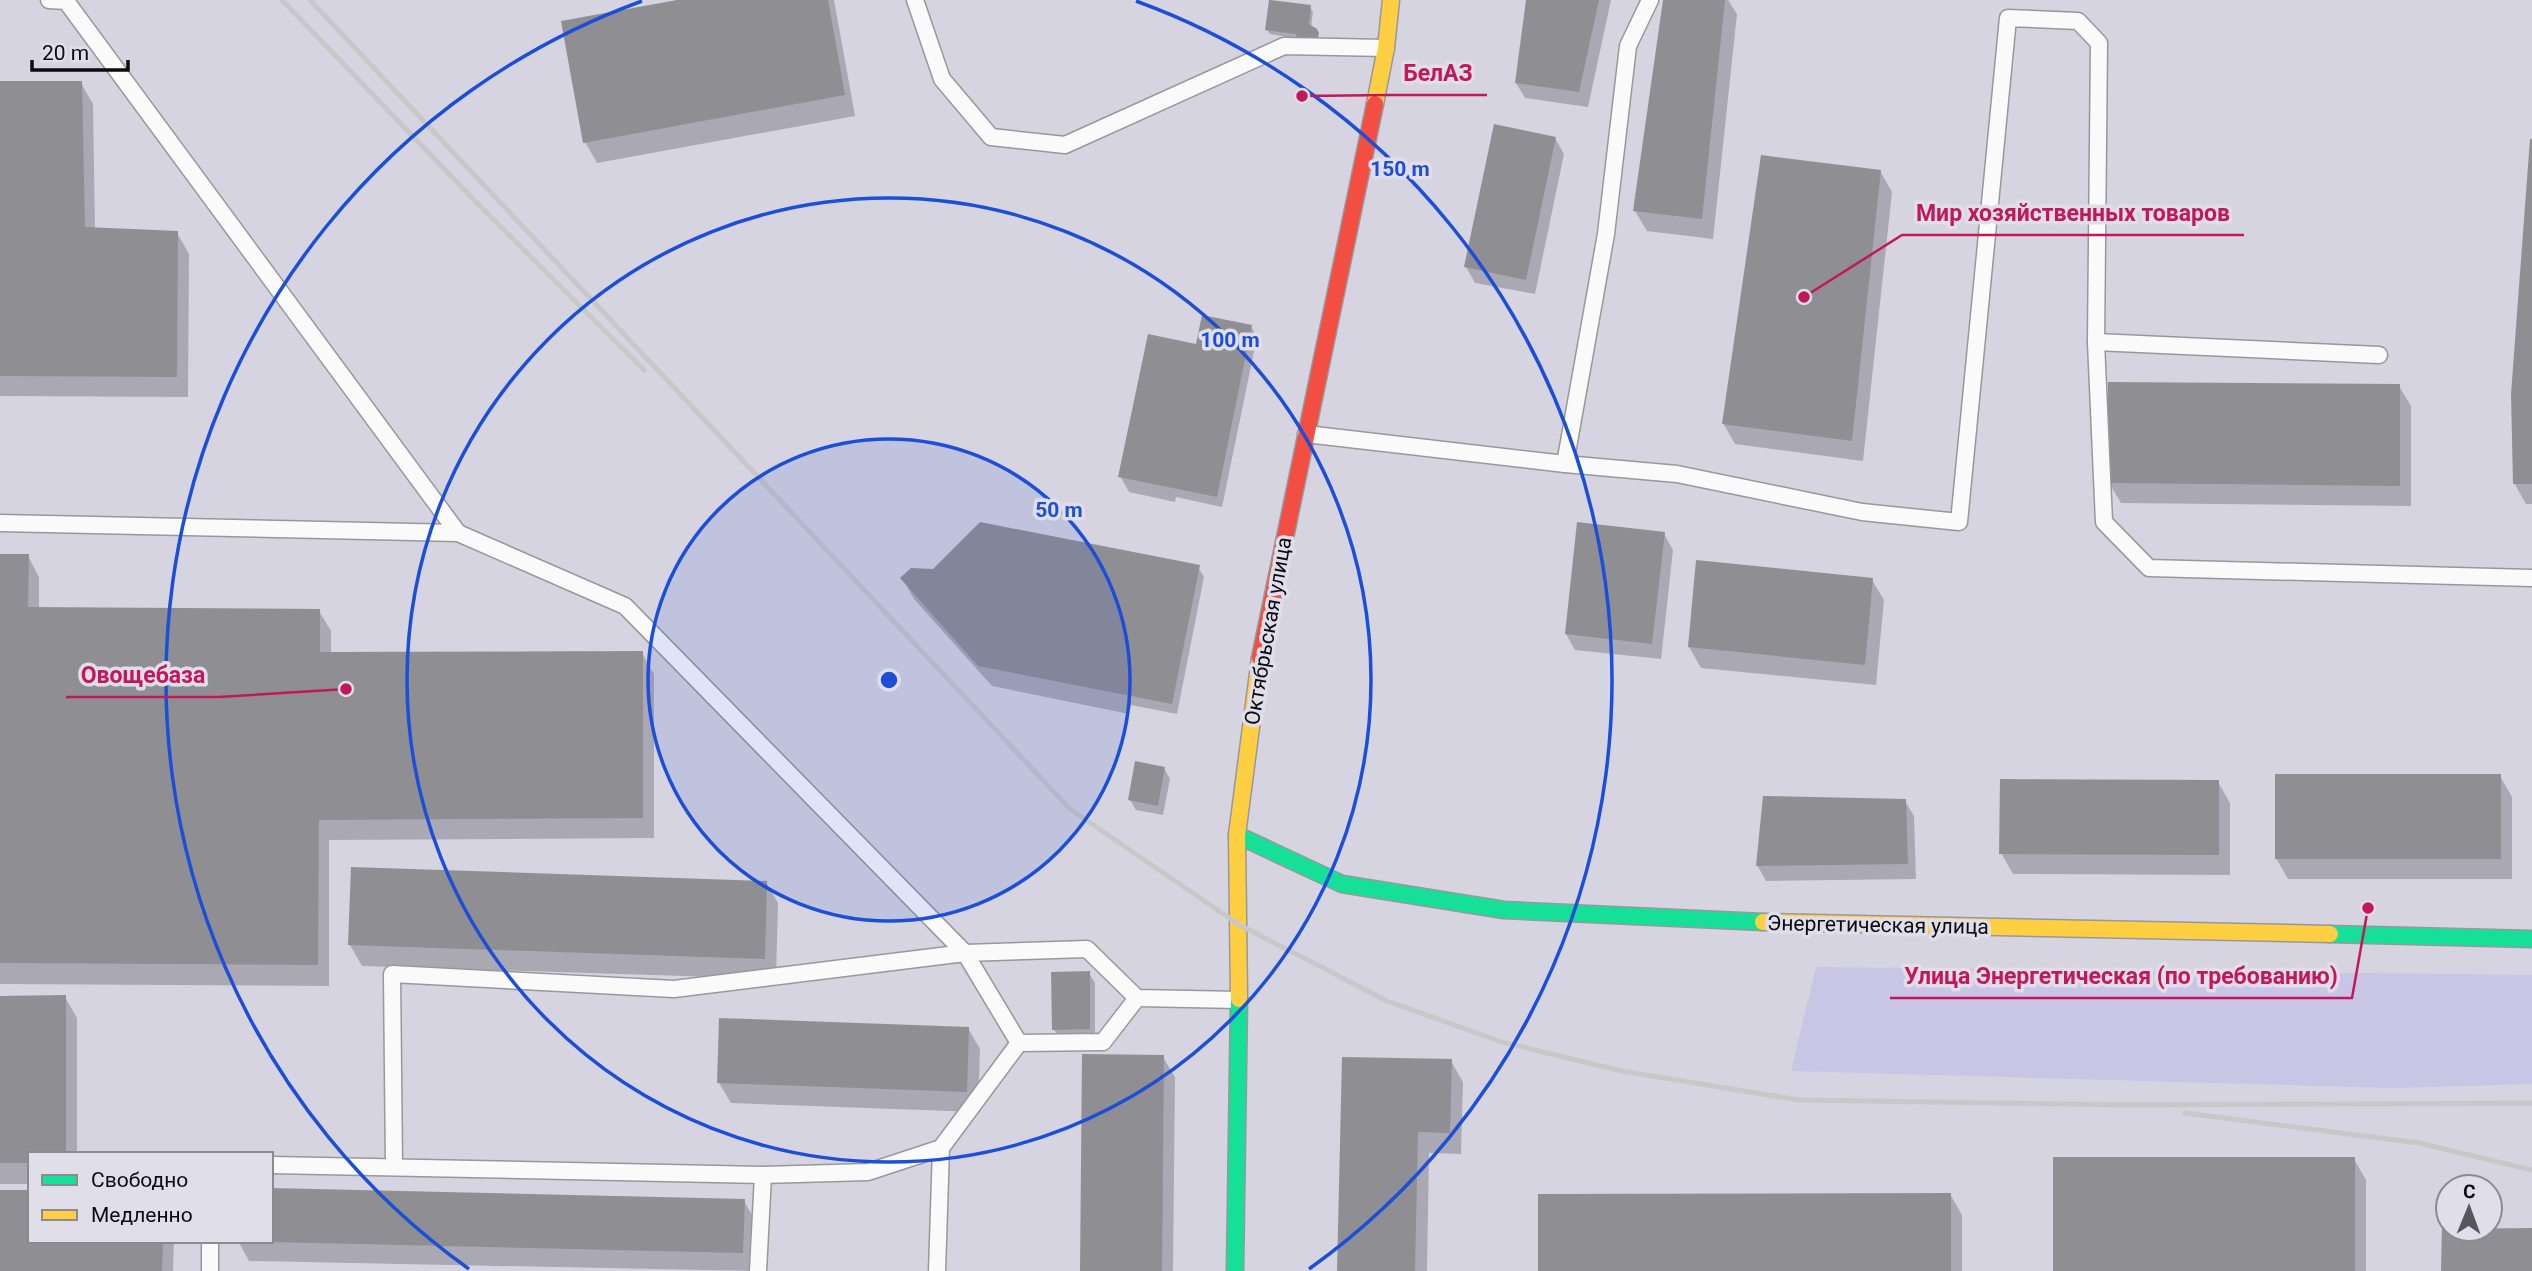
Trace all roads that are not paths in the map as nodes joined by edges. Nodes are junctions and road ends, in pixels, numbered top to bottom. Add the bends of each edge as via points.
1 (50, 0) edge
2 (915, 0) edge
3 (1391, 0) edge
4 (1650, 0) edge
5 (1386, 48) junction
6 (2096, 342) junction
7 (2379, 355) dead end
8 (1306, 434) junction
9 (1564, 464) junction
10 (0, 523) edge
11 (458, 533) junction
12 (2532, 578) edge
13 (1237, 835) junction
14 (2532, 939) edge
15 (965, 953) junction
16 (1137, 998) junction
17 (1239, 1000) junction
18 (1019, 1043) junction
19 (941, 1148) junction
20 (273, 1165) edge
21 (394, 1166) junction
22 (762, 1175) junction
23 (210, 1243) edge
24 (209, 1271) edge
25 (758, 1271) edge
26 (937, 1271) edge
27 (1235, 1271) edge

1 - 11 lane via 66,1
2 - 5 lane via 942,79 990,137 1065,145 1284,46
3 - 5 street, Октябрьская улица
4 - 9 lane via 1628,46 1606,234
5 - 8 street, Октябрьская улица
6 - 7 lane
6 - 9 lane via 2099,43 2078,22 2008,18 1959,522 1862,512 1677,474
6 - 12 lane via 2104,522 2149,568
8 - 9 lane
8 - 13 street, Октябрьская улица via 1258,668
10 - 11 lane
11 - 15 lane via 625,606
13 - 14 street, Энергетическая улица via 1342,884 1504,910 1770,922
13 - 17 street, Октябрьская улица
15 - 16 lane via 1087,949
15 - 18 lane
15 - 21 lane via 674,989 392,974
16 - 17 lane
16 - 18 lane via 1102,1042
17 - 27 street, Октябрьская улица
18 - 19 lane
19 - 22 lane via 868,1172
19 - 26 lane
20 - 21 lane
21 - 22 lane
22 - 25 lane
23 - 24 lane

